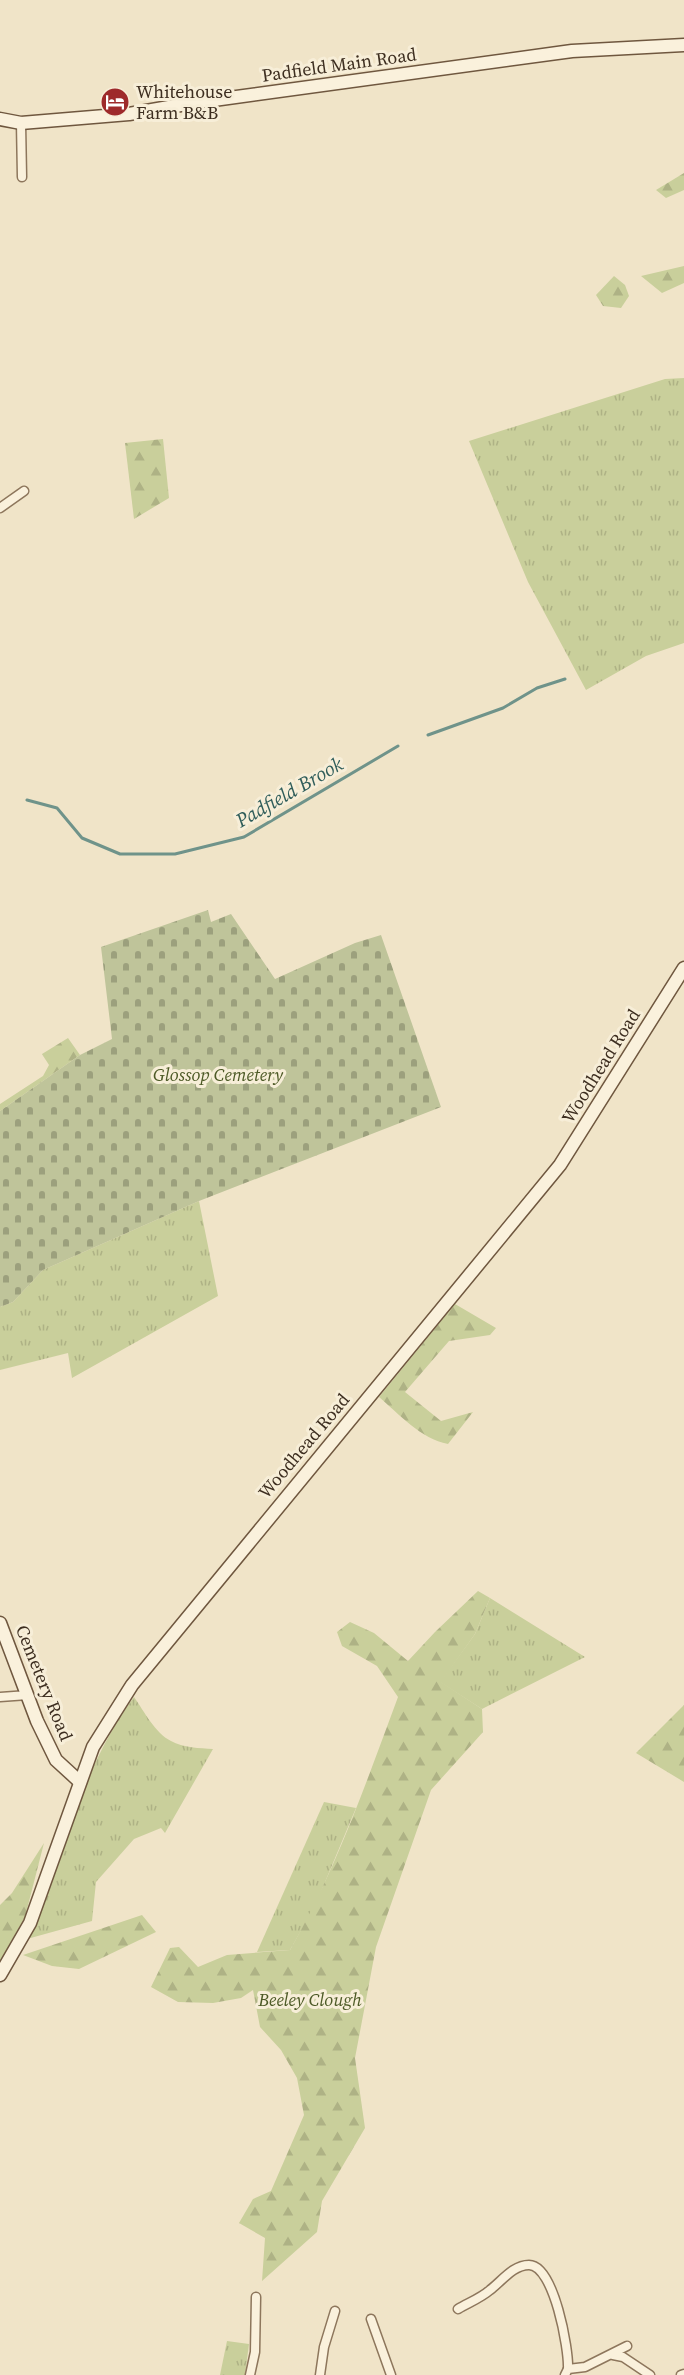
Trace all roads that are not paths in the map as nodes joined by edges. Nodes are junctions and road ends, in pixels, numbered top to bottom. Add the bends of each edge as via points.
1 (684, 45) edge
2 (0, 120) edge
3 (21, 123) junction
4 (22, 177) dead end
5 (24, 491) dead end
6 (0, 508) edge
7 (684, 968) edge
8 (0, 1623) edge
9 (27, 1695) junction
10 (0, 1697) edge
11 (80, 1782) junction
12 (0, 1975) edge
13 (256, 2297) dead end
14 (458, 2309) dead end
15 (335, 2311) dead end
16 (371, 2319) dead end
17 (627, 2346) dead end
18 (613, 2355) junction
19 (567, 2372) edge
20 (250, 2375) edge
21 (321, 2375) edge
22 (391, 2375) edge
23 (650, 2375) edge

1 - 3 main road, Padfield Main Road via 572,51 129,114
2 - 3 main road, Padfield Main Road
3 - 4 street
5 - 6 street
7 - 11 main road, Woodhead Road via 560,1165 132,1685 93,1747
8 - 9 main road, Cemetery Road
9 - 10 street
9 - 11 main road, Cemetery Road via 56,1760
11 - 12 main road, Woodhead Road via 30,1923
13 - 20 street via 255,2352
14 - 19 street via 489,2292 517,2268 538,2267 561,2318 569,2352
15 - 21 street
16 - 22 street
17 - 18 street
18 - 19 street
18 - 23 street

